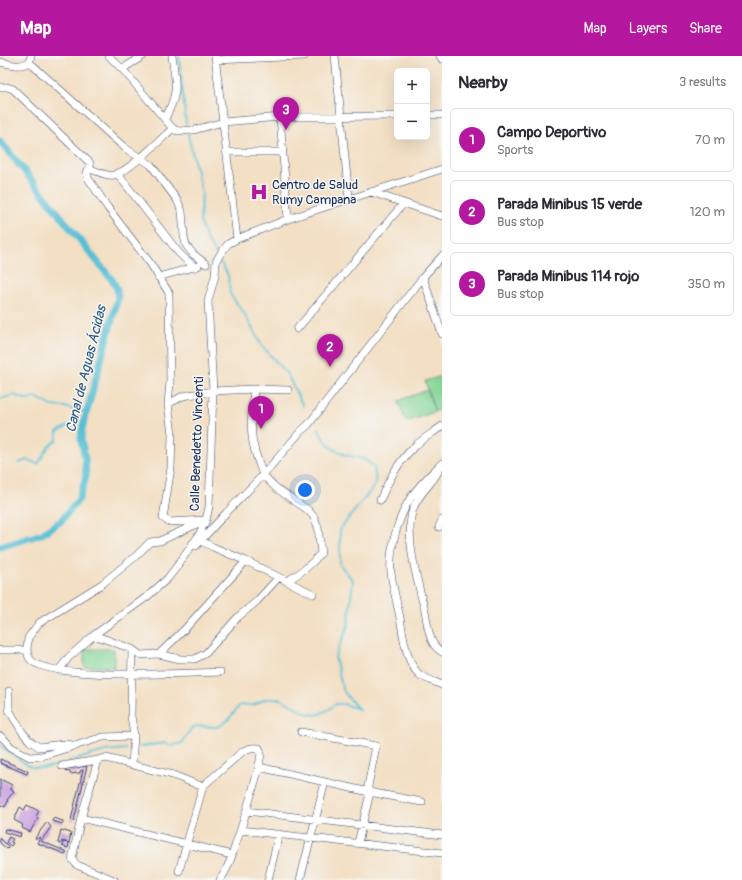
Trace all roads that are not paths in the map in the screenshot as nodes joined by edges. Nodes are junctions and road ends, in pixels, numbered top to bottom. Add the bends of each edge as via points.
1 (109, 56) edge
2 (143, 56) edge
3 (172, 56) edge
4 (304, 56) edge
5 (335, 56) edge
6 (440, 56) edge
7 (216, 58) edge
8 (30, 59) edge
9 (442, 59) edge
10 (0, 62) edge
11 (122, 69) junction
12 (0, 88) edge
13 (442, 115) edge
14 (341, 116) junction
15 (394, 116) edge
16 (430, 116) edge
17 (280, 117) junction
18 (165, 119) junction
19 (223, 122) junction
20 (173, 128) junction
21 (228, 152) junction
22 (282, 152) junction
23 (140, 158) junction
24 (90, 169) junction
25 (442, 169) edge
26 (118, 173) junction
27 (371, 192) junction
28 (349, 198) junction
29 (403, 204) junction
30 (442, 216) edge
31 (288, 219) junction
32 (237, 239) junction
33 (442, 256) edge
34 (216, 261) junction
35 (206, 264) junction
36 (195, 267) junction
37 (158, 277) junction
38 (423, 277) junction
39 (297, 329) dead end
40 (442, 334) edge
41 (254, 389) junction
42 (288, 390) dead end
43 (213, 391) junction
44 (168, 404) junction
45 (442, 426) edge
46 (442, 463) edge
47 (263, 475) junction
48 (380, 500) dead end
49 (206, 520) junction
50 (442, 520) edge
51 (439, 527) dead end
52 (201, 541) junction
53 (192, 544) junction
54 (246, 561) junction
55 (278, 578) junction
56 (287, 581) junction
57 (313, 594) dead end
58 (94, 635) junction
59 (132, 649) junction
60 (0, 650) edge
61 (27, 650) junction
62 (442, 652) edge
63 (159, 654) junction
64 (59, 670) junction
65 (220, 672) dead end
66 (132, 674) junction
67 (442, 685) edge
68 (9, 691) dead end
69 (301, 732) dead end
70 (0, 736) edge
71 (134, 736) junction
72 (76, 746) junction
73 (98, 760) junction
74 (132, 764) junction
75 (62, 766) dead end
76 (259, 767) junction
77 (325, 782) junction
78 (203, 786) junction
79 (369, 792) junction
80 (422, 802) dead end
81 (247, 811) junction
82 (81, 818) junction
83 (315, 819) junction
84 (362, 825) junction
85 (241, 830) junction
86 (279, 834) junction
87 (442, 835) edge
88 (310, 838) junction
89 (358, 843) junction
90 (186, 844) junction
91 (442, 854) edge
92 (232, 855) junction
93 (179, 870) dead end
94 (114, 880) edge
95 (220, 880) edge
96 (268, 880) edge
97 (300, 880) edge

1 - 11 street
2 - 11 street
3 - 18 street via 176,90 174,101
4 - 7 street
5 - 14 street
6 - 9 street
7 - 19 street
8 - 10 street via 24,66
8 - 23 street via 125,148
11 - 18 street
12 - 24 street via 13,89 87,160
13 - 16 street
14 - 15 street
14 - 17 street
14 - 28 street
17 - 19 street
17 - 22 street
18 - 20 street
19 - 20 street via 194,130 179,131
19 - 21 street
20 - 23 street
21 - 22 street
21 - 32 street
22 - 31 street
23 - 26 street
23 - 35 street via 151,165 177,200 182,211 186,245 192,254
24 - 26 street via 107,175
24 - 37 street via 87,173 88,178
25 - 27 street
26 - 36 street via 178,252
27 - 28 street
27 - 29 street
28 - 31 street
29 - 30 street
29 - 39 street
31 - 32 street
32 - 34 street, Calle Benedetto Vincenti via 228,244
33 - 38 street
34 - 35 street
34 - 43 street, Calle Benedetto Vincenti via 208,301
35 - 36 street
36 - 37 street
37 - 44 street via 169,294
38 - 40 street
38 - 47 street via 308,425
41 - 42 street
41 - 43 street
41 - 47 street via 252,437
43 - 44 street via 184,396
43 - 49 street, Calle Benedetto Vincenti via 209,507
44 - 49 street via 172,434 171,468 163,518 169,522
45 - 48 street via 414,446 400,462 389,478
46 - 62 street via 436,477 413,507 411,552 433,643
46 - 67 street via 423,482 404,511 394,538 392,558 392,573 408,655 420,675
47 - 52 street
47 - 56 street via 276,488 308,510 318,527 321,553 304,571
49 - 53 street, Calle Benedetto Vincenti
49 - 61 street via 160,541 150,542 102,584 39,624 28,638
50 - 51 street
52 - 53 street via 196,546
52 - 54 street
53 - 58 street, Calle Benedetto Vincenti via 168,578 148,596
54 - 55 street
54 - 63 street
55 - 56 street
55 - 63 street via 238,617 206,654 195,659 180,659
56 - 57 street
58 - 59 street
58 - 64 street, Calle Benedetto Vincenti via 69,657
59 - 63 street via 140,655
59 - 66 street
60 - 61 street
61 - 64 street via 29,659 35,663
64 - 66 street
65 - 66 street
66 - 71 street via 131,716
68 - 72 street via 9,710 30,741 39,747 64,744
69 - 79 street via 376,746
70 - 72 street via 12,748 30,757
71 - 72 street via 103,737
71 - 74 street
73 - 74 street via 106,758
73 - 75 street
73 - 82 street
74 - 78 street
76 - 77 street
76 - 78 street via 260,748 249,748
76 - 81 street
77 - 79 street
77 - 83 street
78 - 90 street
79 - 80 street
79 - 84 street
81 - 83 street
81 - 85 street
82 - 90 street
82 - 94 street via 72,856 73,862
83 - 84 street
83 - 88 street
84 - 87 street
84 - 89 street
85 - 86 street
85 - 92 street
86 - 88 street
86 - 96 street
88 - 89 street
88 - 97 street
89 - 91 street
90 - 92 street
90 - 93 street
92 - 95 street

